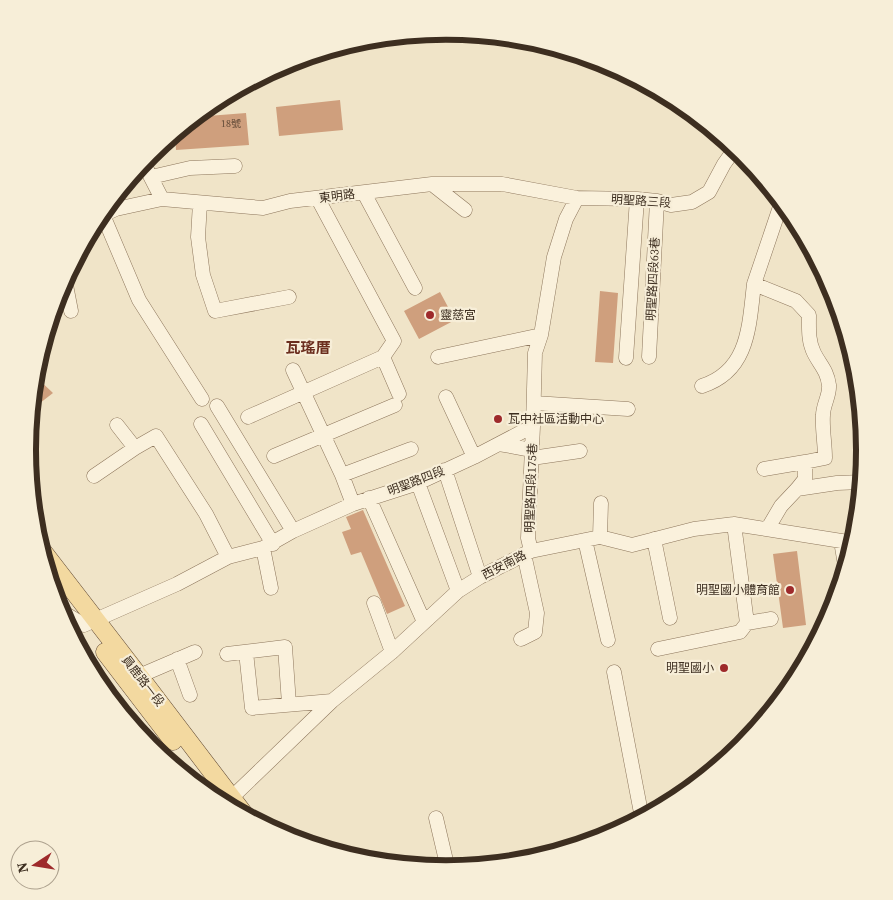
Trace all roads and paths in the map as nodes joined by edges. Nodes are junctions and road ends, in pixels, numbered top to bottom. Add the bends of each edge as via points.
1 (731, 154) edge
2 (235, 166) dead end
3 (147, 169) edge
4 (151, 177) junction
5 (432, 184) junction
6 (364, 193) junction
7 (577, 198) junction
8 (162, 199) junction
9 (318, 199) junction
10 (637, 199) junction
11 (657, 201) junction
12 (200, 203) junction
13 (114, 210) edge
14 (465, 210) dead end
15 (779, 210) edge
16 (104, 223) edge
17 (754, 284) junction
18 (415, 288) dead end
19 (68, 292) edge
20 (289, 296) dead end
21 (72, 311) dead end
22 (540, 335) junction
23 (383, 357) junction
24 (438, 357) dead end
25 (649, 357) dead end
26 (626, 358) dead end
27 (293, 370) dead end
28 (702, 386) dead end
29 (302, 392) junction
30 (446, 397) dead end
31 (202, 399) dead end
32 (534, 403) junction
33 (217, 406) dead end
34 (628, 409) dead end
35 (248, 417) dead end
36 (117, 424) dead end
37 (200, 424) dead end
38 (533, 426) junction
39 (323, 436) junction
40 (499, 444) junction
41 (135, 448) junction
42 (411, 449) dead end
43 (580, 451) dead end
44 (532, 454) junction
45 (274, 456) dead end
46 (474, 457) junction
47 (805, 462) junction
48 (764, 469) dead end
49 (445, 470) junction
50 (342, 475) junction
51 (94, 476) dead end
52 (855, 482) edge
53 (418, 483) junction
54 (797, 489) junction
55 (369, 498) junction
56 (601, 503) dead end
57 (353, 504) junction
58 (734, 524) junction
59 (768, 528) junction
60 (293, 531) junction
61 (600, 537) junction
62 (654, 539) junction
63 (585, 540) junction
64 (846, 542) edge
65 (268, 546) junction
66 (527, 552) junction
67 (228, 557) junction
68 (54, 569) edge
69 (480, 577) junction
70 (272, 588) dead end
71 (458, 591) junction
72 (62, 593) edge
73 (374, 603) dead end
74 (71, 614) edge
75 (670, 618) dead end
76 (771, 619) dead end
77 (89, 622) junction
78 (424, 622) junction
79 (747, 623) junction
80 (521, 639) dead end
81 (608, 640) dead end
82 (658, 650) dead end
83 (194, 652) dead end
84 (246, 652) junction
85 (392, 652) junction
86 (226, 654) dead end
87 (177, 659) junction
88 (614, 672) dead end
89 (139, 676) junction
90 (190, 695) dead end
91 (332, 701) junction
92 (289, 704) junction
93 (218, 790) edge
94 (219, 791) edge
95 (230, 798) edge
96 (641, 811) edge
97 (436, 818) dead end
98 (446, 860) edge

1 - 11 street, 明聖路三段 via 709,192 692,202 671,205
2 - 4 street via 190,168
3 - 4 street
4 - 8 street
5 - 6 street, 東明路
5 - 7 street, 東明路 via 502,184
5 - 14 street
6 - 9 street, 東明路
6 - 18 street
7 - 10 street, 明聖路三段
7 - 22 street via 554,256
8 - 12 street, 東明路
8 - 13 street, 東明路
9 - 12 street, 東明路 via 290,201 263,208
9 - 23 street via 394,341
10 - 11 street, 明聖路三段
10 - 26 street
11 - 25 street, 明聖路四段63巷
12 - 20 street via 198,237 203,274 215,311
15 - 17 street
16 - 31 street via 139,300
17 - 28 street via 750,325 740,355 724,377
17 - 47 street via 796,302 804,309 809,315 808,335 814,354 825,369 829,386 822,426 825,458
19 - 21 street
22 - 24 street
22 - 32 street via 535,353
23 - 29 street
23 - 39 street via 397,400
27 - 29 street
29 - 35 street
29 - 39 street
30 - 46 street
32 - 34 street
32 - 38 street
33 - 60 street
36 - 41 street
37 - 65 street
38 - 40 street, 明聖路四段
38 - 44 street, 明聖路四段175巷
39 - 45 street
39 - 50 street
40 - 44 street
40 - 46 street, 明聖路四段
41 - 51 street
41 - 67 street via 156,436 206,514
42 - 50 street
43 - 44 street
44 - 66 street, 明聖路四段175巷
46 - 49 street, 明聖路四段
47 - 48 street
47 - 54 street via 804,479
49 - 53 street, 明聖路四段
49 - 69 street
50 - 57 street
52 - 54 street
53 - 55 street, 明聖路四段
53 - 71 street
54 - 59 street via 781,506
55 - 57 street, 明聖路四段
55 - 78 street
56 - 61 street
57 - 60 street, 明聖路四段
58 - 59 street, 西安南路
58 - 62 street, 西安南路
58 - 79 street
59 - 64 street, 西安南路
60 - 65 street, 明聖路四段
61 - 62 street, 西安南路 via 632,544
61 - 63 street, 西安南路
62 - 75 street
63 - 66 street, 西安南路
63 - 81 street
65 - 67 street, 明聖路四段
65 - 70 street
66 - 69 street, 西安南路
66 - 80 street, 明聖路四段175巷 via 537,613 534,632
67 - 77 street, 明聖路四段 via 177,584
68 - 77 main road, 員鹿路一段
69 - 71 street, 西安南路
71 - 78 street, 西安南路
72 - 77 main road, 員鹿路一段
73 - 85 street
74 - 77 street
76 - 79 street
77 - 89 main road, 員鹿路一段
77 - 93 main road, 員鹿路一段
78 - 85 street, 西安南路
79 - 82 street via 740,632
83 - 87 street
84 - 86 street
84 - 92 street via 252,708
84 - 92 street via 285,647
85 - 91 street, 西安南路
87 - 89 street
87 - 90 street
88 - 96 street
89 - 94 main road, 員鹿路一段
91 - 92 street
91 - 95 street, 西安南路
97 - 98 street

